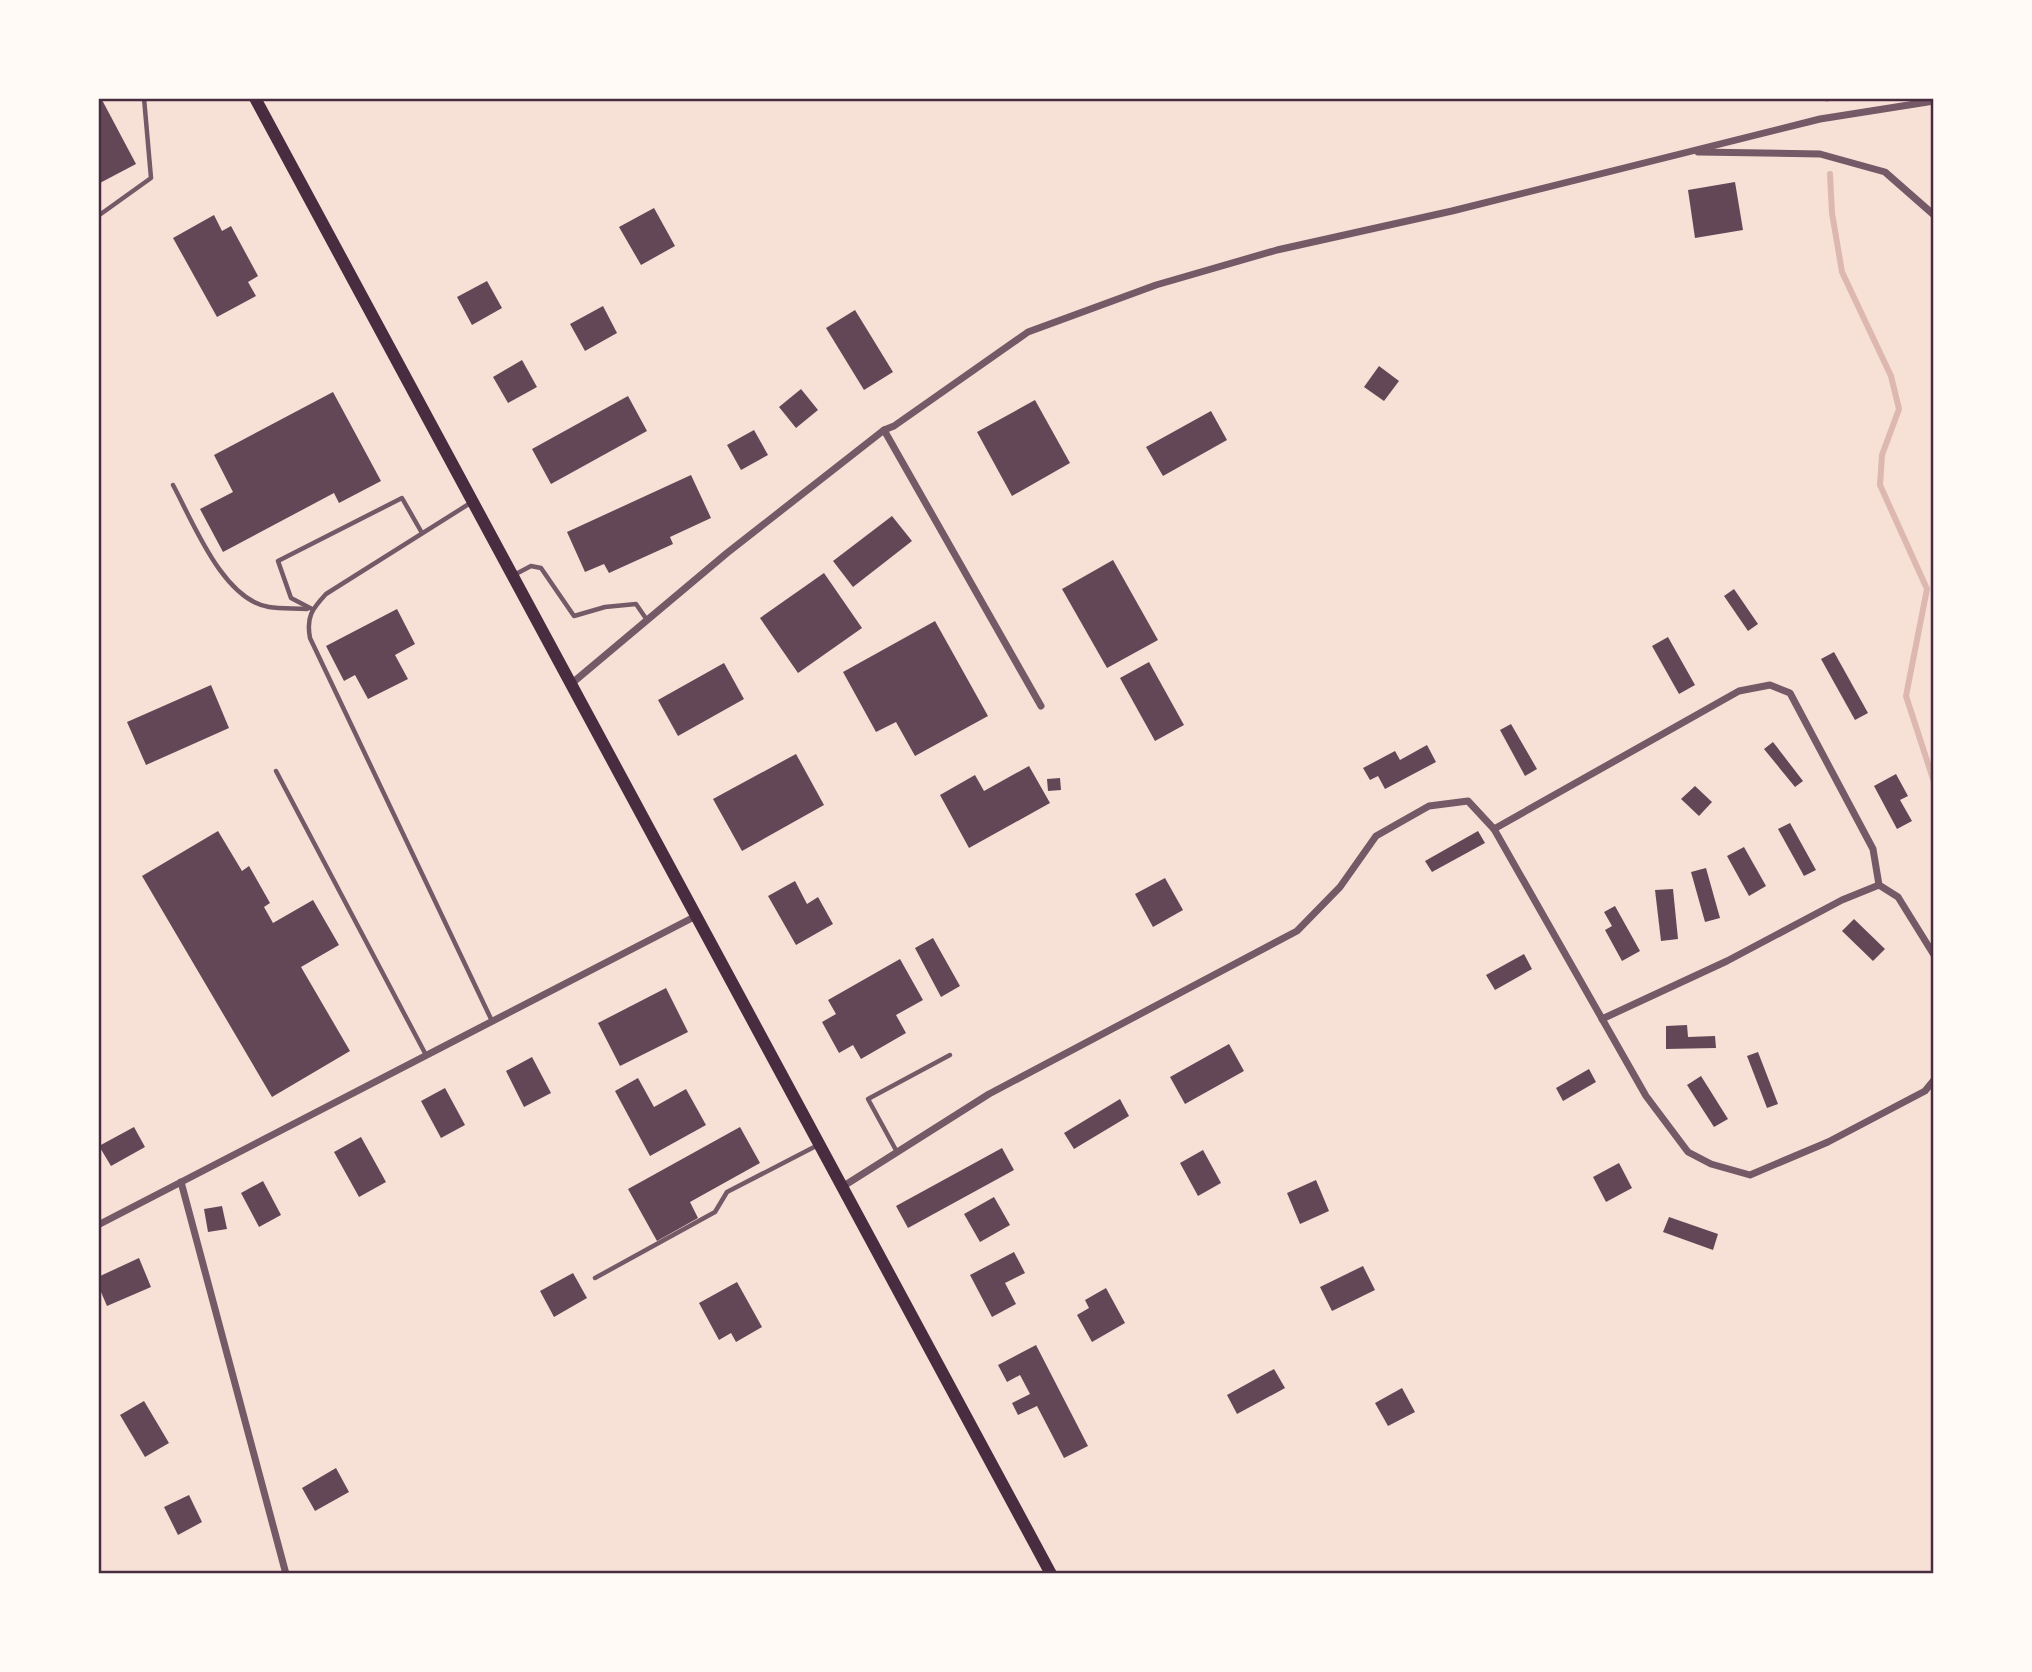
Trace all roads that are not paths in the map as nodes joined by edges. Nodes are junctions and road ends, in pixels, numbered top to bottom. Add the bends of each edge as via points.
1 (144, 98) edge
2 (255, 98) edge
3 (1934, 101) edge
4 (1689, 151) junction
5 (98, 215) edge
6 (1934, 215) edge
7 (884, 430) junction
8 (173, 485) dead end
9 (472, 501) junction
10 (422, 533) junction
11 (513, 576) junction
12 (312, 609) junction
13 (647, 620) junction
14 (571, 684) junction
15 (1041, 706) dead end
16 (276, 771) dead end
17 (1494, 829) junction
18 (1879, 886) junction
19 (696, 916) junction
20 (1934, 954) edge
21 (1602, 1019) junction
22 (492, 1021) junction
23 (426, 1055) junction
24 (950, 1055) dead end
25 (1934, 1080) edge
26 (819, 1144) junction
27 (897, 1152) junction
28 (181, 1182) junction
29 (842, 1188) junction
30 (98, 1225) edge
31 (595, 1278) dead end
32 (286, 1574) edge
33 (1051, 1574) edge

1 - 5 lane via 150,178
2 - 9 main road
3 - 4 street via 1820,119
4 - 6 street via 1820,155 1885,172
4 - 7 street via 1277,250 1156,285 1028,332
7 - 13 street
7 - 15 street
8 - 12 lane via 237,593 267,607
9 - 10 lane
9 - 11 main road
10 - 12 lane via 326,594
10 - 12 lane via 402,498 278,561 291,598
11 - 13 lane via 531,566 541,568 573,616 636,604
11 - 14 main road
12 - 22 lane via 307,622 310,638
13 - 14 street
14 - 19 main road
16 - 23 lane
17 - 18 street via 1739,691 1770,685 1790,693 1873,849
17 - 21 street
17 - 27 street via 1468,801 1429,806 1376,836 1340,887 1297,930 989,1094
18 - 20 street via 1898,897
18 - 21 street
19 - 22 street
19 - 26 main road
21 - 25 street via 1646,1096 1688,1152 1750,1175 1828,1142 1925,1091
22 - 23 street
23 - 28 street
24 - 27 lane via 868,1099
26 - 29 main road
26 - 31 lane via 727,1192 715,1212
27 - 29 street
28 - 30 street
28 - 32 street
29 - 33 main road

